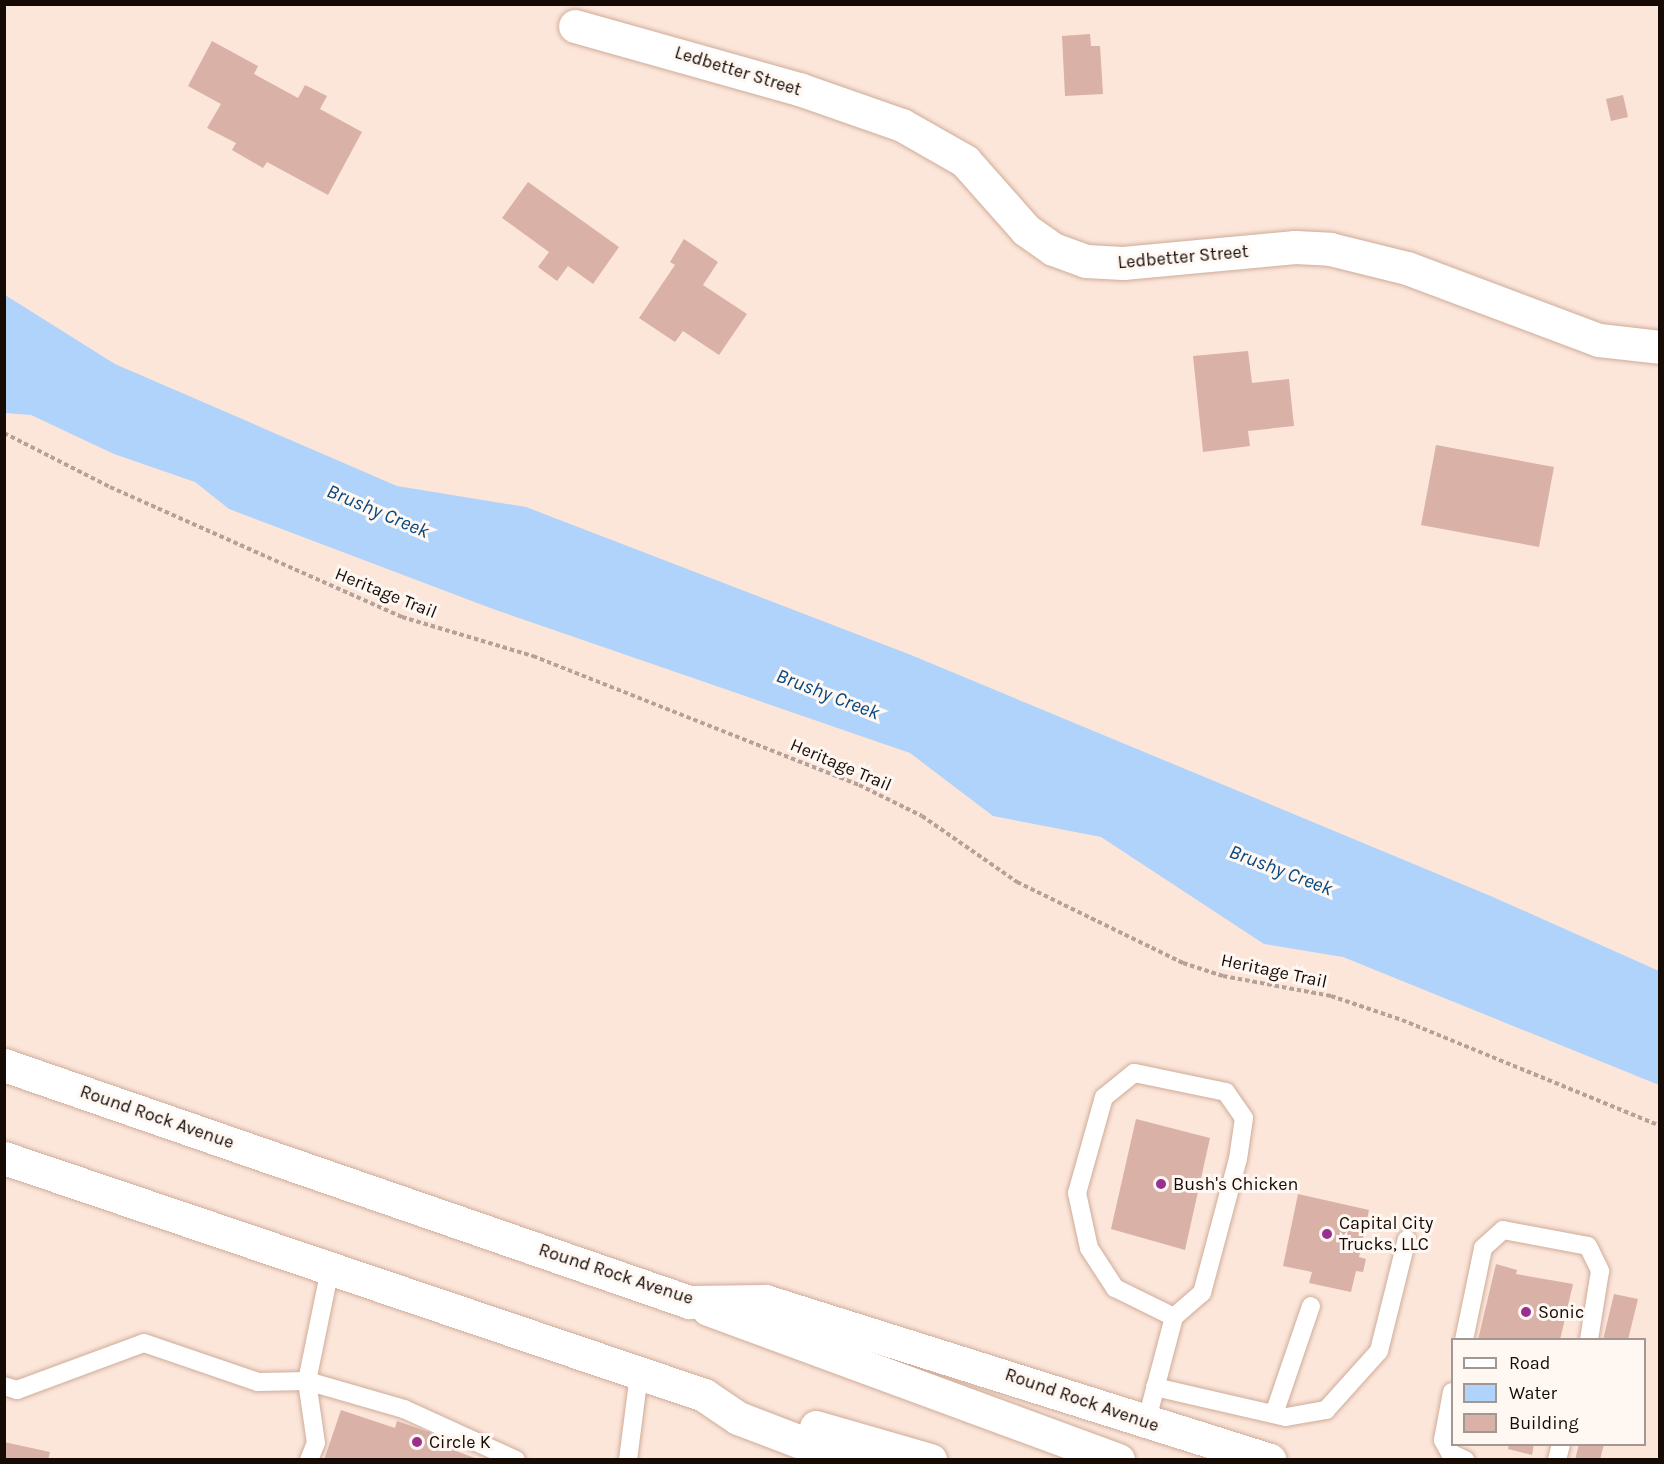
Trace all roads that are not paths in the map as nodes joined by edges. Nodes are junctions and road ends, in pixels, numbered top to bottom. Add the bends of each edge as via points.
1 (575, 26) dead end
2 (1659, 347) edge
3 (4, 1065) edge
4 (4, 1158) edge
5 (1407, 1239) dead end
6 (330, 1269) junction
7 (689, 1302) junction
8 (1311, 1306) dead end
9 (1174, 1317) junction
10 (1464, 1338) edge
11 (1589, 1338) edge
12 (639, 1374) junction
13 (307, 1381) junction
14 (4, 1386) edge
15 (1155, 1387) junction
16 (704, 1395) junction
17 (1451, 1397) edge
18 (1274, 1414) junction
19 (1146, 1423) junction
20 (309, 1460) edge
21 (516, 1460) edge
22 (628, 1460) edge
23 (848, 1460) edge
24 (930, 1460) edge
25 (1118, 1460) edge
26 (1270, 1460) edge
27 (1466, 1460) edge

1 - 2 main road, Ledbetter Street via 799,89 902,125 965,161 1026,230 1053,249 1086,261 1123,263 1295,247 1330,249 1407,268 1599,340
3 - 7 main road, Round Rock Avenue
4 - 6 main road
5 - 18 lane via 1378,1351 1326,1410 1286,1417
6 - 12 main road
6 - 13 lane
7 - 19 main road, Round Rock Avenue via 765,1301 985,1367
7 - 25 main road
8 - 18 lane
9 - 9 lane via 1202,1293 1238,1159 1244,1119 1226,1092 1134,1073 1104,1097 1077,1193 1089,1248 1115,1288
9 - 15 lane
10 - 11 lane via 1483,1248 1503,1230 1588,1246 1600,1271
12 - 16 main road
12 - 22 lane
13 - 14 lane via 258,1382 144,1343 17,1390
13 - 20 lane via 316,1443
13 - 21 lane via 404,1409
15 - 18 lane
15 - 19 lane
16 - 23 main road via 738,1418
16 - 24 main road
17 - 27 lane via 1443,1440 1450,1453
19 - 26 main road, Round Rock Avenue

